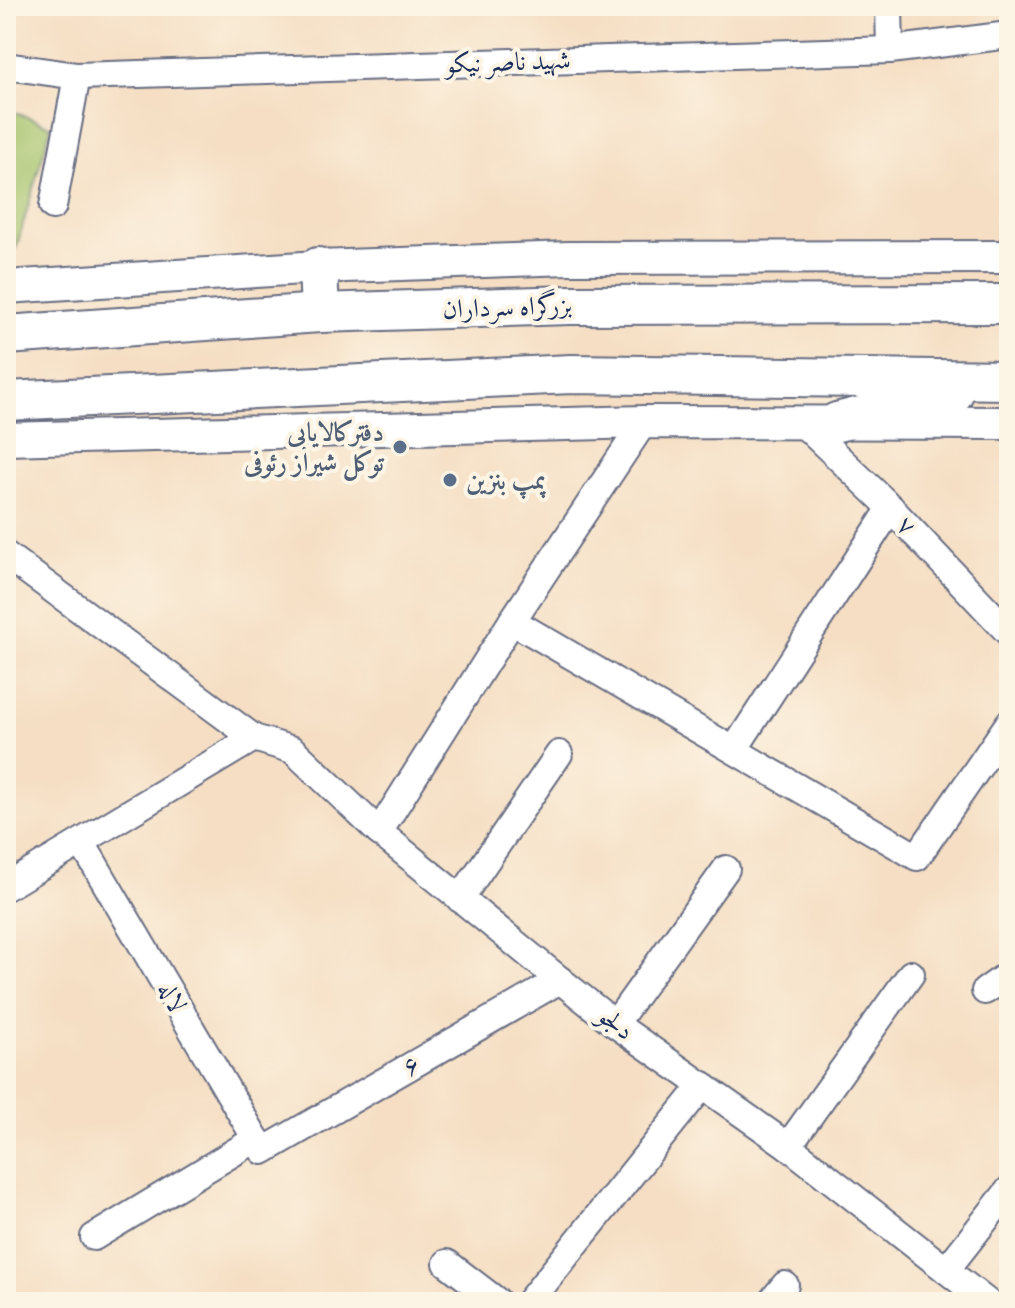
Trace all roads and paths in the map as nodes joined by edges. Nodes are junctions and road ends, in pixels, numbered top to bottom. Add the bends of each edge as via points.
1 (889, 6) edge
2 (1009, 35) edge
3 (890, 50) junction
4 (6, 66) edge
5 (77, 76) junction
6 (53, 206) dead end
7 (1009, 257) edge
8 (318, 267) junction
9 (6, 287) edge
10 (1009, 304) edge
11 (320, 313) junction
12 (6, 335) edge
13 (1007, 380) edge
14 (6, 401) edge
15 (644, 422) junction
16 (819, 422) junction
17 (1009, 423) edge
18 (6, 439) edge
19 (891, 508) junction
20 (6, 555) edge
21 (512, 621) junction
22 (1009, 633) edge
23 (1009, 723) edge
24 (254, 738) junction
25 (734, 750) junction
26 (559, 754) dead end
27 (379, 832) junction
28 (82, 843) junction
29 (726, 869) dead end
30 (6, 887) edge
31 (460, 899) junction
32 (911, 974) dead end
33 (1009, 974) edge
34 (560, 980) junction
35 (985, 991) dead end
36 (615, 1024) junction
37 (703, 1085) junction
38 (260, 1145) junction
39 (788, 1146) junction
40 (1009, 1190) edge
41 (94, 1237) dead end
42 (447, 1263) dead end
43 (946, 1270) junction
44 (498, 1302) edge
45 (529, 1302) edge
46 (987, 1302) edge

1 - 3 street
2 - 3 street, شهید ناصر نیکو
3 - 5 street, شهید ناصر نیکو
4 - 5 street, شهید ناصر نیکو
5 - 6 street
7 - 8 main road via 569,258
8 - 9 main road
8 - 11 highway
10 - 11 highway, بزرگراه سرداران via 570,305
11 - 12 highway, بزرگراه سرداران
13 - 14 highway via 571,374
13 - 16 highway
15 - 16 main road
15 - 18 main road
15 - 21 street
16 - 17 main road
16 - 19 street, ۷
19 - 22 street, ۷
19 - 25 street
20 - 24 street, دلجو
21 - 25 street
21 - 27 street
23 - 25 street via 917,857
24 - 27 street, دلجو via 293,750
24 - 28 street
26 - 31 street
27 - 31 street, دلجو
28 - 30 street
28 - 38 street, لاله
29 - 36 street
31 - 34 street, دلجو
32 - 39 street
33 - 35 street
34 - 36 street, دلجو
34 - 38 street, ۶
36 - 37 street, دلجو
37 - 39 street, دلجو
37 - 45 street
38 - 41 street, ۶
39 - 43 street, دلجو
40 - 43 street
42 - 44 street
43 - 46 street, دلجو

